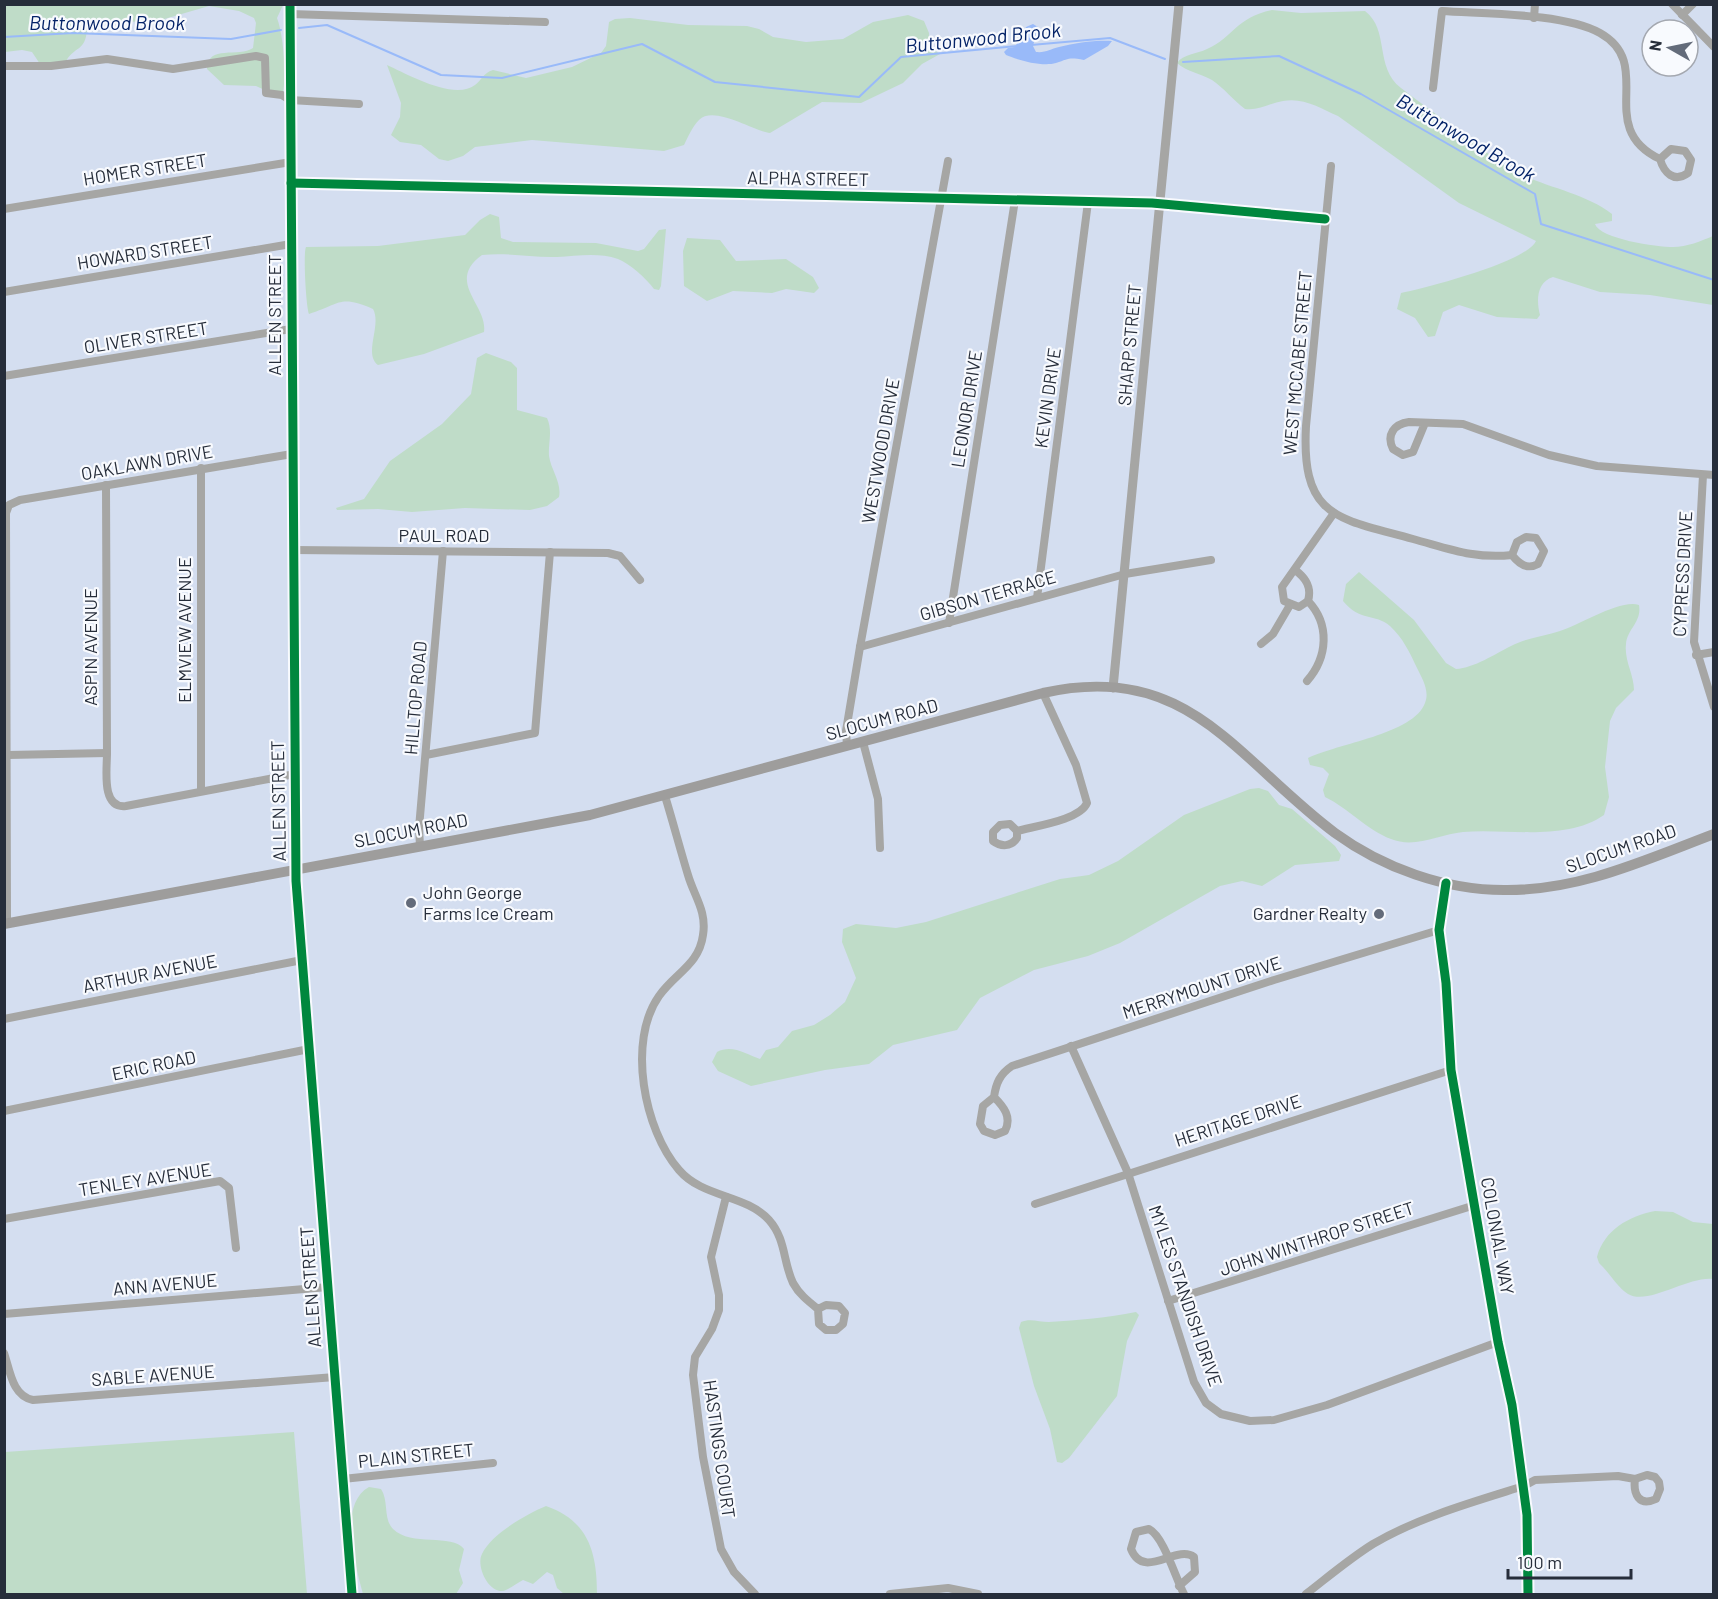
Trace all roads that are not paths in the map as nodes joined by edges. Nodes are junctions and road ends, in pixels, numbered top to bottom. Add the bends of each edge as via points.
1 (1179, 4) edge
2 (1535, 4) edge
3 (1672, 4) edge
4 (1693, 4) edge
5 (290, 9) edge
6 (1682, 15) junction
7 (1534, 18) junction
8 (545, 22) dead end
9 (1713, 47) edge
10 (4, 66) edge
11 (1433, 88) dead end
12 (290, 100) junction
13 (359, 104) dead end
14 (1660, 159) dead end
15 (948, 161) dead end
16 (291, 162) junction
17 (1331, 166) dead end
18 (291, 183) junction
19 (943, 199) junction
20 (1015, 200) junction
21 (1088, 202) junction
22 (1160, 204) junction
23 (4, 209) edge
24 (1325, 219) junction
25 (291, 244) junction
26 (4, 292) edge
27 (291, 329) junction
28 (4, 376) edge
29 (1425, 423) junction
30 (292, 454) junction
31 (201, 468) junction
32 (1703, 475) junction
33 (1713, 475) edge
34 (106, 485) junction
35 (1334, 513) junction
36 (293, 550) junction
37 (443, 551) junction
38 (550, 552) junction
39 (1512, 555) junction
40 (1211, 560) dead end
41 (1295, 570) junction
42 (1125, 574) junction
43 (640, 580) dead end
44 (1037, 597) junction
45 (1308, 601) junction
46 (1290, 605) junction
47 (949, 623) junction
48 (1261, 644) dead end
49 (860, 646) junction
50 (1713, 652) edge
51 (1696, 655) junction
52 (1307, 681) dead end
53 (1113, 688) junction
54 (1043, 693) junction
55 (1713, 707) edge
56 (863, 742) junction
57 (847, 746) junction
58 (107, 753) junction
59 (8, 755) junction
60 (426, 755) junction
61 (295, 774) junction
62 (201, 791) junction
63 (665, 796) junction
64 (1017, 831) dead end
65 (1713, 834) edge
66 (420, 846) junction
67 (880, 848) dead end
68 (296, 870) junction
69 (1446, 883) junction
70 (6, 924) edge
71 (1439, 930) junction
72 (302, 960) junction
73 (4, 1019) edge
74 (1071, 1046) junction
75 (309, 1049) junction
76 (1451, 1070) junction
77 (994, 1097) junction
78 (4, 1111) edge
79 (1128, 1173) junction
80 (726, 1197) junction
81 (1035, 1204) dead end
82 (1475, 1205) junction
83 (4, 1219) edge
84 (236, 1248) dead end
85 (328, 1287) junction
86 (1168, 1301) junction
87 (818, 1310) dead end
88 (4, 1314) edge
89 (1498, 1342) junction
90 (4, 1353) edge
91 (335, 1377) junction
92 (493, 1463) dead end
93 (343, 1479) junction
94 (1635, 1479) dead end
95 (1524, 1486) junction
96 (1167, 1559) junction
97 (1179, 1586) junction
98 (352, 1594) edge
99 (754, 1594) edge
100 (890, 1594) edge
101 (978, 1594) edge
102 (1184, 1594) edge
103 (1306, 1594) edge
104 (1528, 1594) edge

1 - 22 street, SHARP STREET
2 - 7 street
3 - 6 street
4 - 6 street
5 - 8 street
5 - 12 street, ALLEN STREET
6 - 9 street
7 - 11 street via 1442,11
7 - 14 street via 1587,27 1614,44 1625,69 1626,115 1632,135 1639,147
10 - 12 street via 51,66 107,59 173,69 256,56 265,58 266,93
12 - 13 street
12 - 16 street, ALLEN STREET
15 - 19 street, WESTWOOD DRIVE
16 - 18 street, ALLEN STREET
16 - 23 street, HOMER STREET
17 - 24 street, WEST MCCABE STREET
18 - 19 street, ALPHA STREET
18 - 25 street, ALLEN STREET
19 - 20 street, ALPHA STREET
19 - 49 street, WESTWOOD DRIVE
20 - 21 street, ALPHA STREET
20 - 47 street, LEONOR DRIVE
21 - 22 street, ALPHA STREET
21 - 44 street, KEVIN DRIVE
22 - 24 street, ALPHA STREET
22 - 42 street, SHARP STREET
24 - 35 street, WEST MCCABE STREET via 1304,454 1310,483
25 - 26 street, HOWARD STREET
25 - 27 street, ALLEN STREET
27 - 28 street, OLIVER STREET
27 - 30 street, ALLEN STREET
29 - 29 street via 1395,426 1390,440 1393,449 1403,455 1413,452
29 - 32 street via 1463,424 1575,462
30 - 31 street, OAKLAWN DRIVE
30 - 36 street, ALLEN STREET
31 - 34 street, OAKLAWN DRIVE
31 - 62 street, ELMVIEW AVENUE
32 - 33 street
32 - 51 street, CYPRESS DRIVE via 1694,613
34 - 58 street, ASPIN AVENUE
34 - 59 street, OAKLAWN DRIVE via 20,500 9,505 6,513
35 - 39 street, WEST MCCABE STREET via 1362,526 1473,556
35 - 41 street
36 - 37 street, PAUL ROAD
36 - 61 street, ALLEN STREET
37 - 38 street, PAUL ROAD
37 - 60 street, HILLTOP ROAD
38 - 43 street, PAUL ROAD via 620,556
38 - 60 street via 535,733
39 - 39 street, WEST MCCABE STREET via 1517,542 1526,537 1536,538 1544,551 1542,560 1533,567 1520,564
40 - 42 street, GIBSON TERRACE
41 - 45 street via 1307,582
41 - 46 street via 1281,590 1284,601
42 - 44 street, GIBSON TERRACE
42 - 53 street, SHARP STREET
44 - 47 street, GIBSON TERRACE
45 - 46 street via 1301,607
45 - 52 street via 1321,616 1324,634 1320,661
46 - 48 street via 1273,634
47 - 49 street, GIBSON TERRACE
49 - 57 street, WESTWOOD DRIVE
50 - 51 street
51 - 55 street, CYPRESS DRIVE
53 - 54 main road, SLOCUM ROAD
53 - 69 main road, SLOCUM ROAD via 1165,700 1197,715 1350,843 1392,866
54 - 56 main road, SLOCUM ROAD
54 - 64 street via 1088,799 1085,808 1073,816
56 - 57 main road, SLOCUM ROAD
56 - 67 street via 878,799
57 - 63 main road, SLOCUM ROAD
58 - 59 street
58 - 62 street, ASPIN AVENUE via 108,794 117,806
59 - 70 street
60 - 66 street, HILLTOP ROAD
61 - 62 street
61 - 68 street, ALLEN STREET
63 - 66 main road, SLOCUM ROAD via 590,815
63 - 80 street via 688,878 702,907 704,933 697,957 663,991 648,1017 642,1046 649,1108 659,1140 679,1170 700,1186
65 - 69 main road, SLOCUM ROAD via 1608,874 1563,886 1502,890
66 - 68 main road, SLOCUM ROAD
68 - 70 main road, SLOCUM ROAD
68 - 72 street, ALLEN STREET
69 - 71 street, COLONIAL WAY
71 - 74 street, MERRYMOUNT DRIVE
71 - 76 street, COLONIAL WAY
72 - 73 street, ARTHUR AVENUE
72 - 75 street, ALLEN STREET
74 - 77 street, MERRYMOUNT DRIVE via 1006,1070
74 - 79 street, MYLES STANDISH DRIVE
75 - 78 street, ERIC ROAD
75 - 85 street, ALLEN STREET
76 - 79 street, HERITAGE DRIVE
76 - 82 street, COLONIAL WAY
77 - 77 street, MERRYMOUNT DRIVE via 1008,1120 1005,1131 995,1135 984,1131 980,1124 983,1106
79 - 81 street, HERITAGE DRIVE
79 - 86 street, MYLES STANDISH DRIVE
80 - 87 street via 769,1220 782,1243 792,1282
80 - 99 street, HASTINGS COURT via 711,1257 719,1310 695,1358 693,1386 721,1549 734,1572
82 - 86 street, JOHN WINTHROP STREET
82 - 89 street, COLONIAL WAY
83 - 84 street, TENLEY AVENUE via 220,1181 229,1188
85 - 88 street, ANN AVENUE
85 - 91 street, ALLEN STREET
86 - 89 street, MYLES STANDISH DRIVE via 1194,1382 1203,1398 1221,1414 1250,1421 1298,1414
89 - 95 street, COLONIAL WAY
90 - 91 street, SABLE AVENUE via 18,1392 22,1398 33,1400
91 - 93 street, ALLEN STREET
92 - 93 street, PLAIN STREET
93 - 98 street, ALLEN STREET
94 - 95 street via 1617,1476 1535,1480
95 - 103 street via 1428,1518 1376,1543
95 - 104 street, COLONIAL WAY
96 - 96 street via 1155,1563 1138,1558 1131,1549 1134,1534 1143,1529 1154,1532 1163,1543
96 - 97 street
96 - 97 street via 1186,1554 1195,1559 1195,1572
97 - 102 street
100 - 101 street via 948,1588

